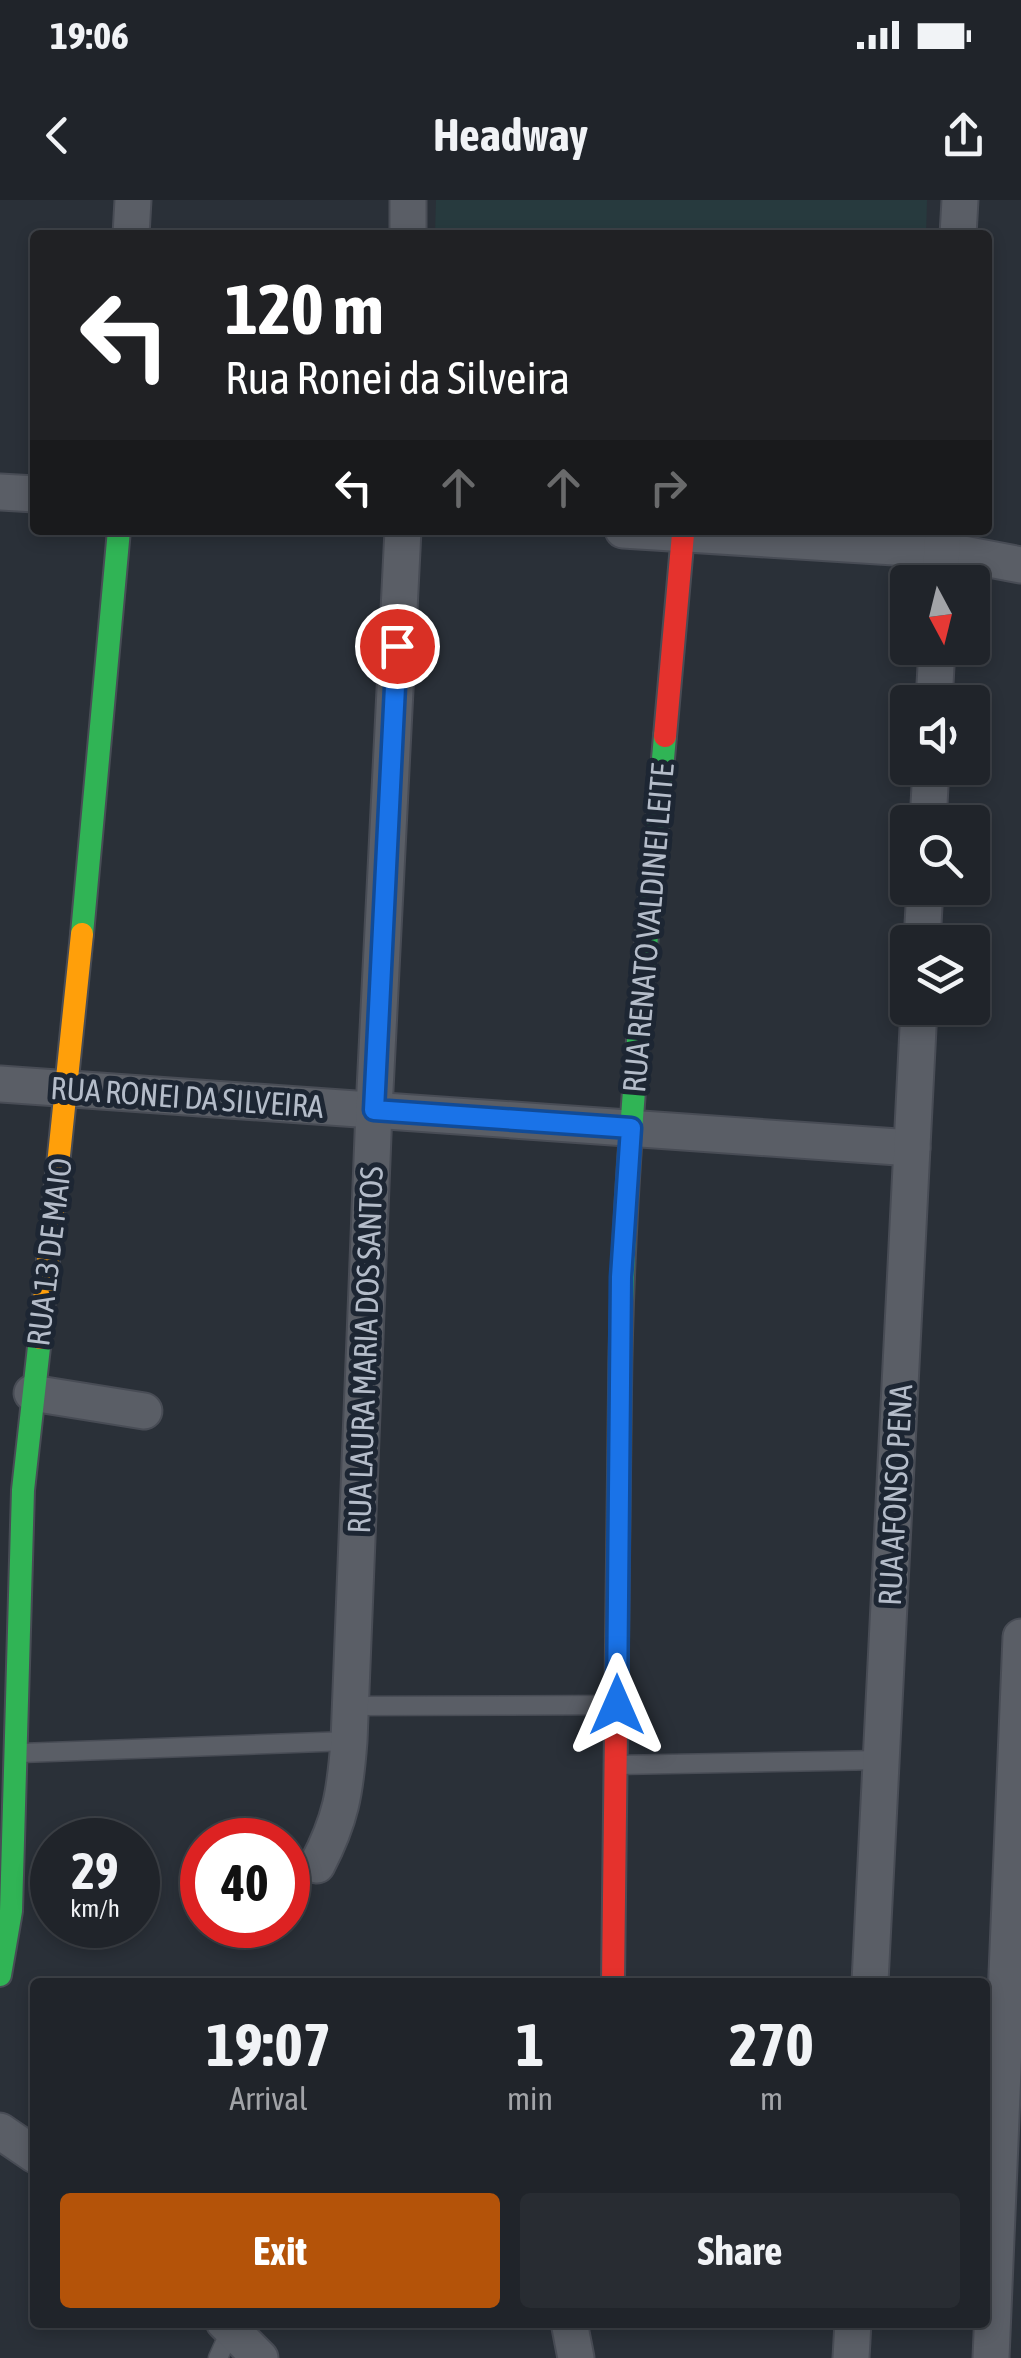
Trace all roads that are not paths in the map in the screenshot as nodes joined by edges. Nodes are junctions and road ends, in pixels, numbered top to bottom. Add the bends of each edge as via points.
1 (133, 200) edge
2 (408, 200) edge
3 (960, 200) edge
4 (132, 230) edge
5 (408, 230) edge
6 (958, 230) edge
7 (0, 492) edge
8 (30, 494) edge
9 (118, 535) edge
10 (403, 535) edge
11 (683, 535) edge
12 (696, 535) edge
13 (942, 554) edge
14 (1021, 565) edge
15 (918, 1025) edge
16 (0, 1084) edge
17 (68, 1089) junction
18 (374, 1110) junction
19 (631, 1128) junction
20 (912, 1148) junction
21 (32, 1393) junction
22 (144, 1411) dead end
23 (1021, 1637) edge
24 (617, 1705) junction
25 (350, 1724) junction
26 (16, 1753) junction
27 (881, 1760) junction
28 (615, 1765) junction
29 (316, 1865) dead end
30 (0, 1974) edge
31 (613, 1978) edge
32 (870, 1978) edge
33 (0, 2131) edge
34 (30, 2152) edge
35 (571, 2328) edge
36 (853, 2328) edge
37 (224, 2337) edge
38 (260, 2358) edge
39 (576, 2358) edge
40 (852, 2358) edge
41 (991, 2358) edge

1 - 4 street
2 - 5 street
3 - 6 street
7 - 8 street
9 - 17 street, RUA 13 DE MAIO
10 - 18 street, RUA LAURA MARIA DOS SANTOS
11 - 19 street, RUA RENATO VALDINEI LEITE
12 - 13 street
13 - 14 street
15 - 20 street, RUA AFONSO PENA
16 - 17 street, RUA RONEI DA SILVEIRA
17 - 18 street, RUA RONEI DA SILVEIRA
17 - 21 street, RUA 13 DE MAIO
18 - 19 street, RUA RONEI DA SILVEIRA
18 - 25 street, RUA LAURA MARIA DOS SANTOS
19 - 20 street, RUA RONEI DA SILVEIRA
19 - 24 street, RUA RENATO VALDINEI LEITE via 620,1296
20 - 27 street, RUA AFONSO PENA
21 - 22 street
21 - 26 street, RUA 13 DE MAIO via 20,1548
23 - 41 street
24 - 25 lane
24 - 28 street, RUA RENATO VALDINEI LEITE
25 - 26 lane
25 - 29 street, RUA LAURA MARIA DOS SANTOS via 346,1788
26 - 30 street, RUA 13 DE MAIO via 11,1911
27 - 28 lane
27 - 32 street, RUA AFONSO PENA
28 - 31 street, RUA RENATO VALDINEI LEITE
33 - 34 street
35 - 39 street
36 - 40 street
37 - 38 street

